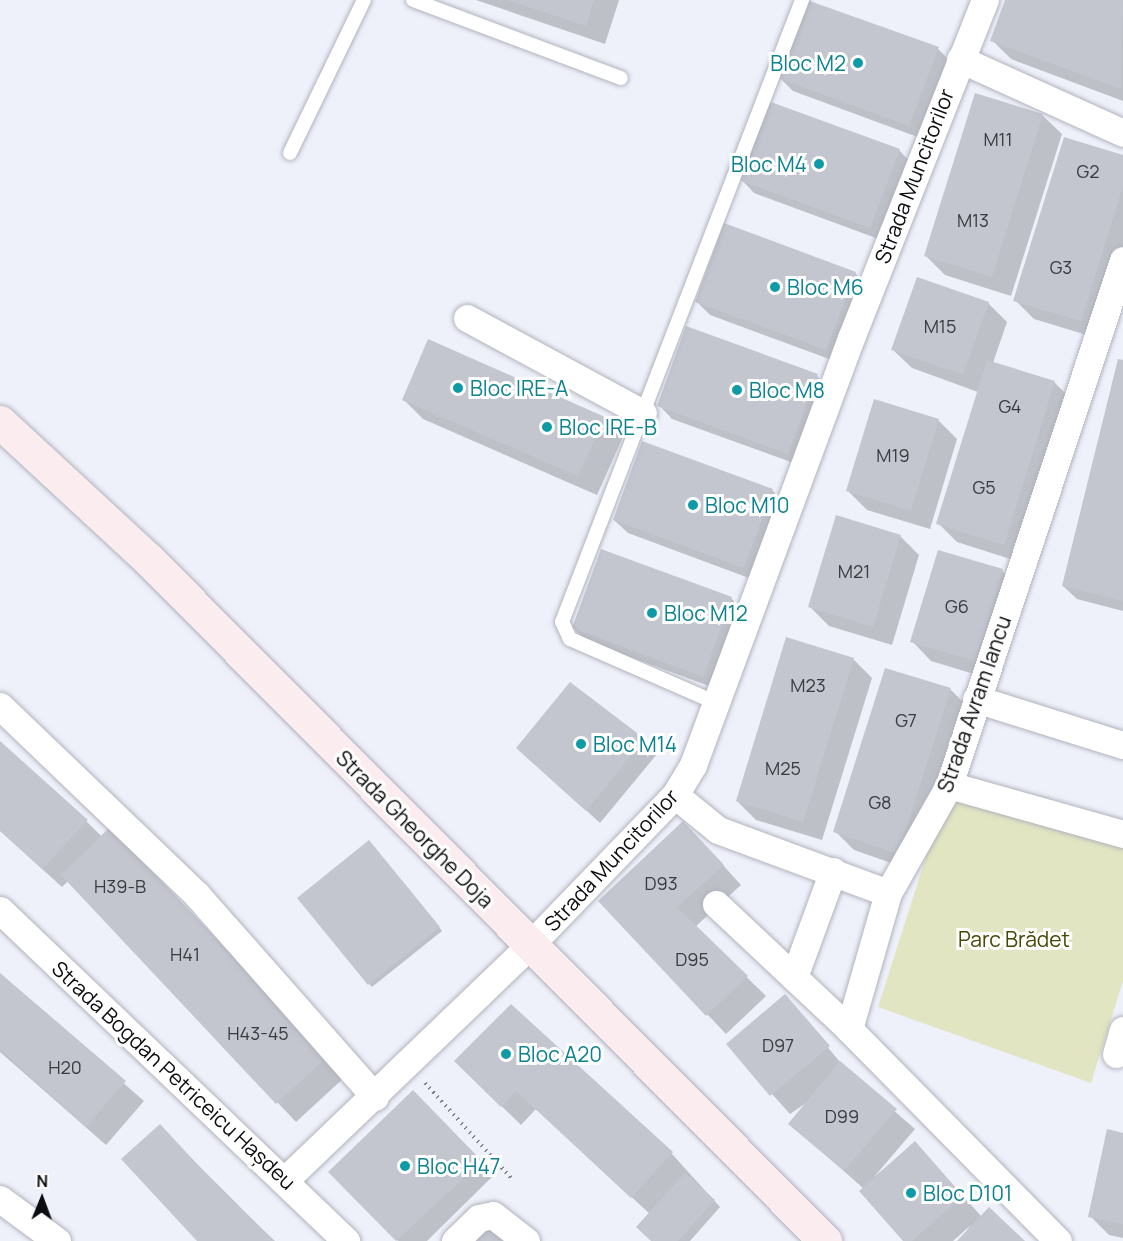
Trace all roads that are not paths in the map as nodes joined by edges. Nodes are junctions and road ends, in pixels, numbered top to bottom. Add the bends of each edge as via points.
1 (364, 0) edge
2 (412, 0) edge
3 (802, 0) edge
4 (985, 0) edge
5 (960, 59) junction
6 (621, 78) dead end
7 (1123, 133) edge
8 (290, 153) dead end
9 (1123, 260) edge
10 (466, 318) dead end
11 (643, 413) junction
12 (0, 422) edge
13 (976, 699) junction
14 (719, 704) junction
15 (0, 706) edge
16 (1123, 745) edge
17 (949, 785) junction
18 (675, 795) junction
19 (1123, 834) edge
20 (834, 870) junction
21 (888, 893) junction
22 (716, 904) dead end
23 (0, 910) edge
24 (530, 945) junction
25 (794, 977) junction
26 (849, 1029) junction
27 (375, 1096) junction
28 (285, 1180) junction
29 (0, 1199) edge
30 (57, 1241) edge
31 (346, 1241) edge
32 (455, 1241) edge
33 (526, 1241) edge
34 (825, 1241) edge
35 (1058, 1241) edge

1 - 8 lane
2 - 6 lane
3 - 11 lane
4 - 5 street, Strada Muncitorilor
5 - 7 street
5 - 14 street, Strada Muncitorilor
9 - 13 street, Strada Avram Iancu
10 - 11 street
11 - 14 lane via 562,632
12 - 24 main road, Strada Gheorghe Doja via 149,560
13 - 16 street
13 - 17 street, Strada Avram Iancu
14 - 18 street, Strada Muncitorilor via 693,765
15 - 27 street via 197,895
17 - 19 street
17 - 21 street, Strada Avram Iancu
18 - 20 street via 718,830
18 - 24 street, Strada Muncitorilor
20 - 21 street
20 - 25 street
21 - 26 street, Strada Avram Iancu
22 - 25 street
23 - 28 street, Strada Bogdan Petriceicu Hașdeu
24 - 27 street, Strada Muncitorilor
24 - 34 main road, Strada Gheorghe Doja
25 - 26 street
26 - 35 street
27 - 28 street, Strada Muncitorilor
28 - 31 street, Strada Bogdan Petriceicu Hașdeu
29 - 30 street
32 - 33 street via 479,1218 493,1215

